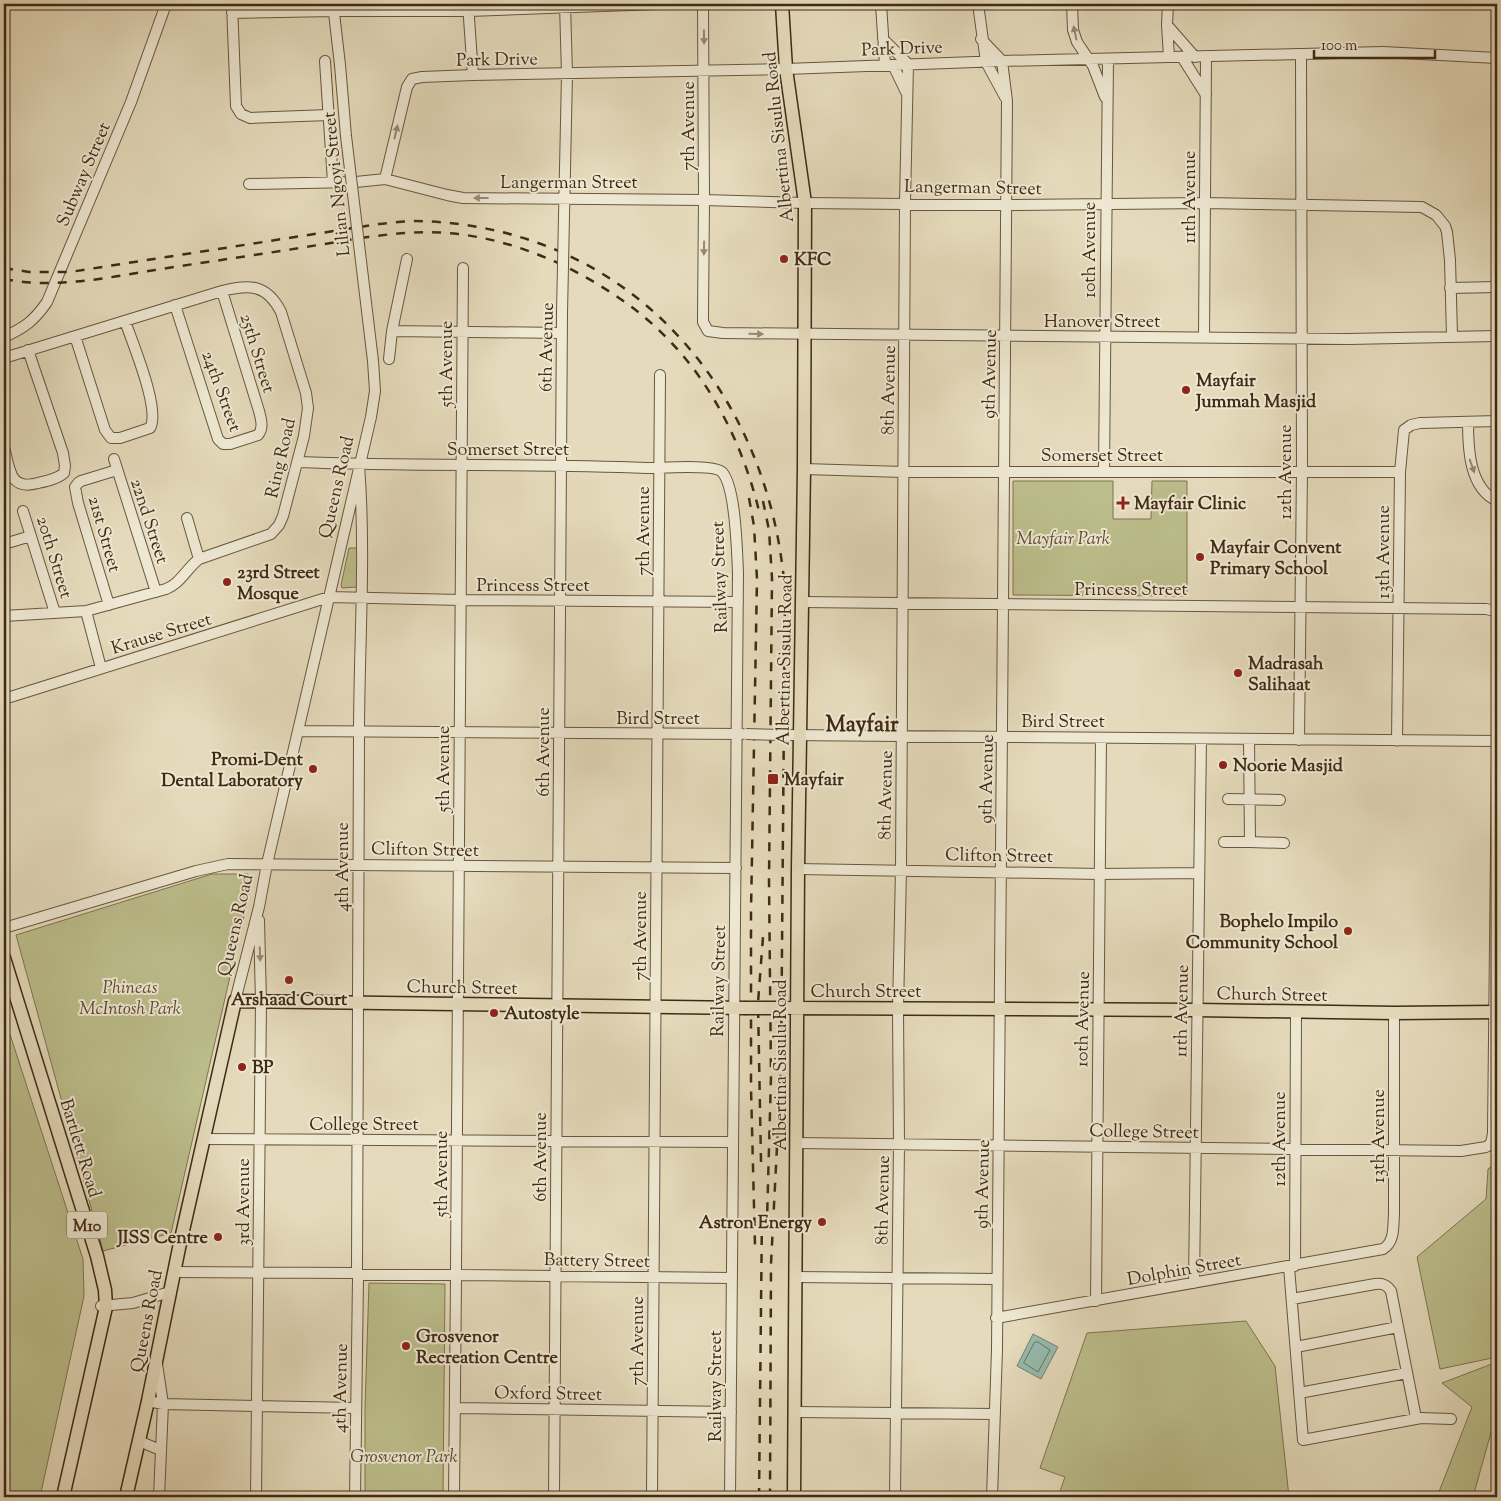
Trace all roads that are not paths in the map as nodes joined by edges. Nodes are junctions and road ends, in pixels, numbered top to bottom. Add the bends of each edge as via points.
1 (166, 4) edge
2 (658, 4) edge
3 (703, 4) edge
4 (782, 4) edge
5 (881, 4) edge
6 (978, 4) edge
7 (1072, 4) edge
8 (1168, 4) edge
9 (565, 6) edge
10 (333, 7) edge
11 (232, 8) edge
12 (469, 8) edge
13 (1167, 25) junction
14 (884, 39) junction
15 (981, 39) junction
16 (1301, 54) junction
17 (1206, 56) junction
18 (1169, 57) junction
19 (1182, 57) junction
20 (1195, 57) junction
21 (1497, 58) edge
22 (1089, 59) junction
23 (1108, 59) junction
24 (325, 61) dead end
25 (1002, 61) junction
26 (986, 62) junction
27 (908, 64) junction
28 (889, 65) junction
29 (786, 69) junction
30 (704, 70) junction
31 (473, 74) junction
32 (567, 74) junction
33 (907, 93) junction
34 (1206, 96) junction
35 (1007, 101) junction
36 (1108, 105) junction
37 (329, 115) junction
38 (385, 179) junction
39 (333, 182) junction
40 (249, 184) dead end
41 (565, 197) junction
42 (704, 200) junction
43 (805, 203) junction
44 (905, 203) junction
45 (1205, 203) junction
46 (1006, 204) junction
47 (1106, 204) junction
48 (1302, 206) junction
49 (407, 259) dead end
50 (463, 268) dead end
51 (1497, 286) edge
52 (1450, 288) junction
53 (222, 291) junction
54 (175, 305) junction
55 (125, 321) junction
56 (708, 331) joint
57 (392, 332) junction
58 (462, 332) junction
59 (562, 333) junction
60 (805, 334) junction
61 (905, 335) junction
62 (75, 336) junction
63 (1452, 336) junction
64 (1497, 336) edge
65 (4, 337) edge
66 (1006, 337) junction
67 (1106, 337) junction
68 (1204, 338) junction
69 (1302, 339) junction
70 (28, 350) junction
71 (4, 358) edge
72 (389, 359) dead end
73 (373, 361) joint
74 (660, 375) dead end
75 (1468, 422) junction
76 (1497, 422) edge
77 (262, 425) joint
78 (4, 447) edge
79 (114, 459) dead end
80 (298, 462) junction
81 (561, 464) junction
82 (360, 465) junction
83 (462, 466) junction
84 (659, 468) junction
85 (804, 469) junction
86 (117, 470) junction
87 (719, 470) joint
88 (1004, 471) junction
89 (1104, 471) junction
90 (1302, 471) junction
91 (903, 472) junction
92 (1400, 472) junction
93 (1497, 501) edge
94 (23, 510) dead end
95 (187, 518) dead end
96 (31, 536) junction
97 (4, 544) edge
98 (199, 559) junction
99 (156, 592) junction
100 (329, 597) junction
101 (362, 597) junction
102 (461, 600) junction
103 (560, 601) junction
104 (658, 602) junction
105 (738, 602) junction
106 (802, 602) junction
107 (903, 602) junction
108 (1002, 604) junction
109 (109, 605) junction
110 (1300, 607) junction
111 (1399, 607) junction
112 (86, 611) junction
113 (55, 613) junction
114 (1494, 613) edge
115 (4, 616) edge
116 (101, 668) junction
117 (4, 699) edge
118 (298, 731) junction
119 (359, 732) junction
120 (460, 732) junction
121 (559, 733) junction
122 (658, 734) junction
123 (742, 734) junction
124 (800, 735) junction
125 (902, 736) junction
126 (1003, 737) junction
127 (1101, 738) junction
128 (1201, 739) junction
129 (1249, 739) junction
130 (1299, 740) junction
131 (1397, 740) junction
132 (1497, 741) edge
133 (1497, 757) edge
134 (1228, 800) dead end
135 (1250, 800) junction
136 (1280, 800) dead end
137 (1224, 842) dead end
138 (1250, 842) junction
139 (1284, 843) dead end
140 (267, 864) junction
141 (359, 865) junction
142 (459, 866) junction
143 (558, 867) junction
144 (657, 868) junction
145 (736, 868) junction
146 (798, 869) junction
147 (901, 870) junction
148 (1001, 871) junction
149 (1199, 873) junction
150 (1100, 874) junction
151 (1496, 876) edge
152 (258, 907) junction
153 (4, 928) edge
154 (4, 958) edge
155 (4, 976) edge
156 (235, 1002) junction
157 (261, 1002) junction
158 (358, 1003) junction
159 (458, 1004) junction
160 (557, 1006) junction
161 (656, 1007) junction
162 (740, 1008) junction
163 (793, 1008) junction
164 (898, 1009) junction
165 (999, 1009) junction
166 (1099, 1009) junction
167 (1198, 1010) junction
168 (1296, 1012) junction
169 (1495, 1012) edge
170 (1394, 1013) junction
171 (205, 1139) junction
172 (259, 1140) junction
173 (358, 1141) junction
174 (457, 1141) junction
175 (556, 1141) junction
176 (655, 1142) junction
177 (732, 1142) junction
178 (797, 1144) junction
179 (899, 1144) junction
180 (999, 1146) junction
181 (1097, 1147) junction
182 (1196, 1148) junction
183 (1295, 1149) junction
184 (1395, 1150) junction
185 (1377, 1250) joint
186 (1292, 1266) junction
187 (174, 1272) junction
188 (258, 1273) junction
189 (357, 1274) junction
190 (456, 1275) junction
191 (555, 1276) junction
192 (654, 1277) junction
193 (796, 1277) junction
194 (732, 1278) junction
195 (897, 1279) junction
196 (997, 1279) junction
197 (1194, 1284) junction
198 (170, 1292) junction
199 (1292, 1299) junction
200 (1096, 1301) junction
201 (103, 1306) junction
202 (996, 1318) junction
203 (1398, 1327) junction
204 (1296, 1346) junction
205 (157, 1359) junction
206 (1407, 1373) junction
207 (1300, 1394) junction
208 (148, 1401) junction
209 (163, 1404) junction
210 (257, 1406) junction
211 (356, 1408) junction
212 (455, 1408) junction
213 (554, 1409) junction
214 (653, 1411) junction
215 (731, 1412) junction
216 (794, 1412) junction
217 (896, 1412) junction
218 (995, 1414) junction
219 (1416, 1418) junction
220 (1451, 1419) dead end
221 (139, 1441) junction
222 (160, 1450) junction
223 (57, 1497) edge
224 (63, 1497) edge
225 (126, 1497) edge
226 (159, 1497) edge
227 (256, 1497) edge
228 (355, 1497) edge
229 (454, 1497) edge
230 (554, 1497) edge
231 (652, 1497) edge
232 (730, 1497) edge
233 (794, 1497) edge
234 (896, 1497) edge
235 (992, 1497) edge

1 - 65 street, Subway Street via 128,111 47,302 26,326
2 - 9 street
3 -> 30 street, 7th Avenue
4 - 29 main road, Albertina Sisulu Road
5 - 14 street
6 - 15 street
22 -> 7 street via 1074,36
8 - 13 street
9 - 12 street
9 - 32 street, 6th Avenue
10 - 11 street
10 - 12 street
10 - 73 street, Lilian Ngoyi Street, bridge
11 - 37 street via 238,111 250,118
12 - 31 street
13 - 18 street
13 - 20 street
14 - 27 street
14 - 28 street
15 - 25 street
15 - 26 street
16 - 17 street, Park Drive
16 - 21 street, Park Drive via 1399,52
16 - 48 street, 12th Avenue
17 - 20 street, Park Drive
17 - 34 street, 11th Avenue
18 - 19 street, Park Drive
18 - 23 street, Park Drive
19 - 20 street, Park Drive
19 - 34 street
22 - 23 street, Park Drive
22 - 25 street, Park Drive
22 - 36 street
23 - 36 street, 10th Avenue
24 - 37 street
25 - 26 street, Park Drive
25 - 35 street, 9th Avenue
26 - 27 street, Park Drive
26 - 35 street
27 - 28 street, Park Drive
27 - 33 street, 8th Avenue
28 - 29 street, Park Drive
28 - 33 street
29 - 30 street, Park Drive
29 - 43 main road, Albertina Sisulu Road
30 - 32 street, Park Drive
30 - 42 street, 7th Avenue
31 - 32 street, Park Drive
38 -> 31 street, Park Drive via 409,82 422,77
32 - 41 street, 6th Avenue
33 - 44 street, 8th Avenue
34 - 45 street, 11th Avenue
35 - 46 street, 9th Avenue
36 - 47 street, 10th Avenue
37 - 39 street
38 - 39 street
41 -> 38 street, Langerman Street via 463,198
39 - 40 street
41 - 42 street, Langerman Street
41 - 59 street, 6th Avenue, bridge
42 - 43 street, Langerman Street
42 -> 56 street, 7th Avenue via 703,316
43 - 44 street, Langerman Street
43 - 60 main road, Albertina Sisulu Road
44 - 46 street, Langerman Street
44 - 61 street, 8th Avenue
45 - 47 street, Langerman Street
45 - 48 street, Langerman Street
45 - 68 street, 11th Avenue
46 - 47 street, Langerman Street
46 - 66 street, 9th Avenue
47 - 67 street, 10th Avenue
48 - 52 street, Langerman Street via 1408,206 1429,209 1442,221 1447,232
48 - 69 street, 12th Avenue
49 - 57 street
50 - 58 street, 5th Avenue
51 - 52 street
52 - 63 street, Langerman Street
53 - 54 street, Ring Road
53 - 77 street, 25th Street
53 - 80 street, Ring Road via 246,286 261,289 276,302 281,312 308,408
54 - 55 street, Ring Road
54 - 77 street, 24th Street via 220,441 225,445 258,435
55 - 62 street, Ring Road
55 - 62 street via 154,418 150,428 116,439 108,436
56 -> 60 street, Hanover Street
57 - 58 street
57 - 72 street
58 - 59 street
58 - 83 street, 5th Avenue
59 - 81 street, 6th Avenue
60 - 61 street, Hanover Street
60 - 85 main road, Albertina Sisulu Road
61 - 66 street, Hanover Street
61 - 91 street, 8th Avenue
62 - 70 street, Ring Road
63 - 64 street, Hanover Street
63 - 69 street, Hanover Street
66 - 67 street, Hanover Street
66 - 88 street, 9th Avenue
67 - 68 street, Hanover Street
67 - 89 street, 10th Avenue
68 - 69 street, Hanover Street
69 - 90 street, 12th Avenue
70 - 71 street, Ring Road
70 - 78 street via 63,453 64,474 20,485 14,479
73 - 82 street, Queens Road via 374,403
74 - 84 street, 7th Avenue
75 - 76 street
75 - 92 street, 13th Avenue via 1420,423 1407,427 1403,436
75 -> 93 street via 1471,464 1483,489
79 - 86 street, 22nd Street
80 - 82 street, Somerset Street
80 - 98 street, Ring Road via 283,516 275,531
81 - 83 street, Somerset Street
81 - 84 street, Somerset Street
81 - 103 street, 6th Avenue
82 - 83 street, Somerset Street
82 - 100 street, Queens Road
82 - 101 street, 4th Avenue
83 - 102 street, 5th Avenue
84 - 87 street, Somerset Street
84 - 104 street, 7th Avenue
85 - 91 street, Somerset Street
85 - 106 main road, Albertina Sisulu Road
86 - 99 street, 22nd Street
86 - 109 street, 21st Street via 78,483 75,487
87 - 105 street, Railway Street via 726,478 734,518
88 - 89 street, Somerset Street
88 - 91 street, Somerset Street
88 - 108 street, 9th Avenue
89 - 90 street, Somerset Street
90 - 92 street, Somerset Street
90 - 110 street, 12th Avenue
91 - 107 street, 8th Avenue
92 - 111 street, 13th Avenue
94 - 96 street, 20th Street
95 - 98 street
96 - 97 street
96 - 113 street, 20th Street
98 - 99 street, Ring Road via 177,583
99 - 109 street, Ring Road
100 - 101 street, Princess Street
100 - 116 street, Krause Street
100 - 118 street, Queens Road
101 - 102 street, Princess Street
101 - 119 street, 4th Avenue
102 - 103 street, Princess Street
102 - 120 street, 5th Avenue
103 - 104 street, Princess Street
103 - 121 street, 6th Avenue
104 - 105 street, Princess Street
104 - 122 street, 7th Avenue
105 - 123 street, Railway Street
106 - 107 street, Princess Street
106 - 124 main road, Albertina Sisulu Road
107 - 108 street, Princess Street
107 - 125 street, 8th Avenue
108 - 110 street, Princess Street
108 - 126 street, 9th Avenue
109 - 112 street, Ring Road
110 - 111 street, Princess Street
110 - 130 street, 12th Avenue
111 - 114 street, Princess Street
111 - 131 street, 13th Avenue
112 - 113 street, Ring Road
112 - 116 street
113 - 115 street, Ring Road
116 - 117 street, Krause Street
118 - 119 street, Bird Street
118 - 140 street, Queens Road
119 - 120 street, Bird Street
119 - 141 street, 4th Avenue
120 - 121 street, Bird Street
120 - 142 street, 5th Avenue
121 - 122 street, Bird Street
121 - 143 street, 6th Avenue
122 - 123 street, Bird Street
122 - 144 street, 7th Avenue
123 - 124 street, Bird Street, bridge
123 - 145 street, Railway Street
124 - 125 street, Bird Street
124 - 146 main road, Albertina Sisulu Road
125 - 126 street, Bird Street
125 - 147 street, 8th Avenue
126 - 127 street, Bird Street
126 - 148 street, 9th Avenue
127 - 128 street, Bird Street
127 - 150 street, 10th Avenue
128 - 129 street, Bird Street
128 - 149 street, 11th Avenue
129 - 130 street, Bird Street
129 - 135 street
130 - 131 street, Bird Street
131 - 132 street, Bird Street
133 - 151 street
134 - 135 street
135 - 136 street
135 - 138 street
137 - 138 street
138 - 139 street
140 - 141 street, Clifton Street
140 - 152 street, Queens Road
140 - 153 street, Clifton Street via 212,866
141 - 142 street, Clifton Street
141 - 158 street, 4th Avenue
142 - 143 street, Clifton Street
142 - 159 street, 5th Avenue
143 - 144 street, Clifton Street
143 - 160 street, 6th Avenue
144 - 145 street, Clifton Street
144 - 161 street, 7th Avenue
145 - 162 street, Railway Street
146 - 147 street, Clifton Street
146 - 163 main road, Albertina Sisulu Road
147 - 148 street, Clifton Street
147 - 164 street, 8th Avenue
148 - 150 street, Clifton Street
148 - 165 street, 9th Avenue
149 - 150 street, Clifton Street
149 - 167 street, 11th Avenue
150 - 166 street, 10th Avenue
151 - 169 street
152 - 156 street, Queens Road
152 -> 157 street, 3rd Avenue
154 - 201 main road, Bartlett Road / M10 via 98,1260 105,1290
155 - 201 main road, Bartlett Road / M10 via 95,1266
156 - 157 main road, Church Street
156 - 171 main road, Queens Road
157 - 158 main road, Church Street
157 - 172 street, 3rd Avenue
158 - 159 main road, Church Street
158 - 173 street, 4th Avenue
159 - 160 main road, Church Street
159 - 174 street, 5th Avenue
160 - 161 main road, Church Street
160 - 175 street, 6th Avenue
161 - 162 main road, Church Street
161 - 176 street, 7th Avenue
162 - 163 main road, Church Street, bridge
162 - 177 street, Railway Street
163 - 164 main road, Church Street
163 - 178 main road, Albertina Sisulu Road
164 - 165 main road, Church Street
164 - 179 street, 8th Avenue
165 - 166 main road, Church Street
165 - 180 street, 9th Avenue
166 - 167 main road, Church Street
166 - 181 street, 10th Avenue
167 - 168 main road, Church Street
167 - 182 street, 11th Avenue
168 - 170 main road, Church Street
168 - 183 street, 12th Avenue
169 - 170 main road, Church Street
169 - 184 street, College Street via 1493,1133 1490,1146 1473,1150
170 - 184 street, 13th Avenue
171 - 172 street, College Street
171 - 187 main road, Queens Road
172 - 173 street, College Street
172 - 188 street, 3rd Avenue
173 - 174 street, College Street
173 - 189 street, 4th Avenue
174 - 175 street, College Street
174 - 190 street, 5th Avenue
175 - 176 street, College Street
175 - 191 street, 6th Avenue
176 - 177 street, College Street
176 - 192 street, 7th Avenue
177 - 194 street, Railway Street
178 - 179 street, College Street
178 - 193 main road, Albertina Sisulu Road
179 - 180 street, College Street
179 - 195 street, 8th Avenue
180 - 181 street, College Street
180 - 196 street, 9th Avenue
181 - 182 street, College Street
181 - 200 street, 10th Avenue
182 - 183 street, College Street
182 - 197 street, 11th Avenue
183 - 184 street, College Street
183 - 186 street, 12th Avenue
184 - 185 street, 13th Avenue via 1392,1237 1387,1247
185 - 186 street, Dolphin Street
186 - 197 street, Dolphin Street
186 - 199 street, 12th Avenue
187 - 188 street, Battery Street
187 - 198 main road, Queens Road
188 - 189 street, Battery Street
188 - 210 street, 3rd Avenue
189 - 190 street, Battery Street
189 - 211 street, 4th Avenue
190 - 191 street, Battery Street
190 - 212 street, 5th Avenue
191 - 192 street, Battery Street
191 - 213 street, 6th Avenue
192 - 194 street, Battery Street
192 - 214 street, 7th Avenue
193 - 195 street
193 - 216 main road, Albertina Sisulu Road
194 - 215 street, Railway Street
195 - 196 street
195 - 217 street, 8th Avenue
196 - 202 street, 9th Avenue
197 - 200 street, Dolphin Street
198 - 201 street via 133,1303
198 - 205 main road, Queens Road
199 - 203 street via 1381,1284 1390,1291
199 - 204 street, 12th Avenue
200 - 202 street, Dolphin Street
201 - 223 main road, Bartlett Road / M10
201 - 224 main road, Bartlett Road / M10
202 - 218 street, 9th Avenue
203 - 204 street
203 - 206 street
204 - 207 street, 12th Avenue
205 - 208 main road, Queens Road
205 - 209 street
206 - 207 street
206 - 219 street
207 - 219 street, 12th Avenue via 1303,1440
208 - 209 street
208 - 221 main road, Queens Road
209 - 210 street
209 - 222 street
210 - 211 street
210 - 227 street, 3rd Avenue
211 - 228 street, 4th Avenue
212 - 213 street, Oxford Street
212 - 229 street, 5th Avenue
213 - 214 street, Oxford Street
213 - 230 street, 6th Avenue
214 - 215 street, Oxford Street
214 - 231 street, 7th Avenue
215 - 232 street, Railway Street
216 - 217 street
216 - 233 main road, Albertina Sisulu Road
217 - 218 street
217 - 234 street, 8th Avenue
218 - 235 street, 9th Avenue
219 - 220 street
221 - 222 street
221 - 225 main road, Queens Road
222 - 226 street

